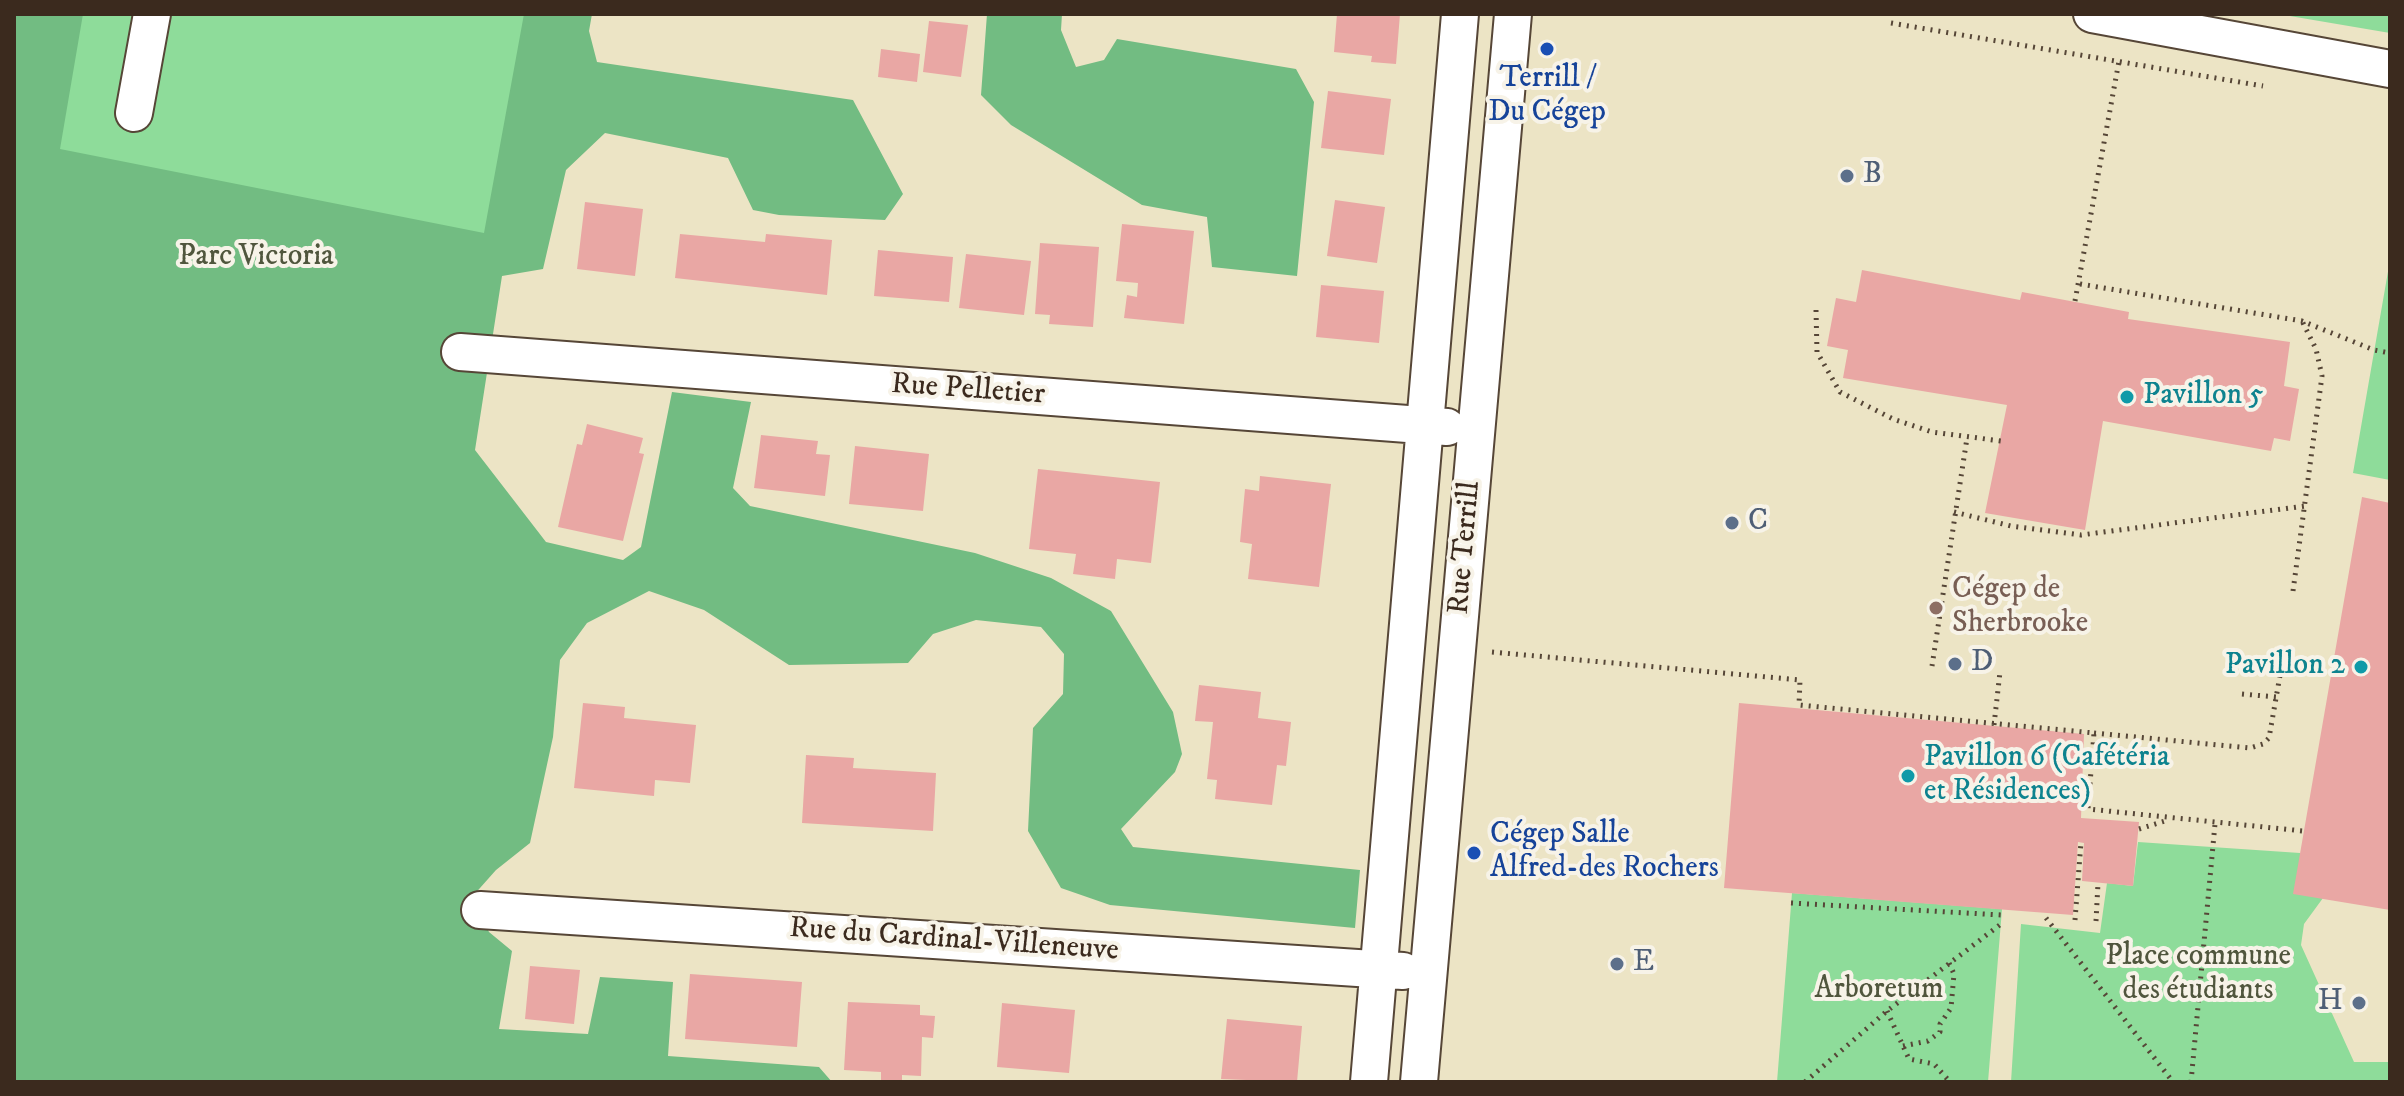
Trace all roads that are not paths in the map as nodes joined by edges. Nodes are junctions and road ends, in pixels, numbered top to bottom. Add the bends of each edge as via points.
1 (152, 14) edge
2 (1460, 14) edge
3 (1513, 14) edge
4 (2133, 19) edge
5 (2390, 69) edge
6 (134, 113) dead end
7 (460, 352) dead end
8 (1425, 426) junction
9 (1476, 428) junction
10 (480, 910) dead end
11 (1379, 967) junction
12 (1428, 974) junction
13 (1369, 1082) edge
14 (1419, 1082) edge

1 - 6 street
2 - 8 street, Rue Terrill
3 - 9 street, Rue Terrill
4 - 5 street
7 - 8 street, Rue Pelletier
8 - 9 street, Rue Pelletier
8 - 11 street, Rue Terrill
9 - 12 street, Rue Terrill
10 - 11 street, Rue du Cardinal-Villeneuve
11 - 12 street, Rue du Cardinal-Villeneuve
11 - 13 street, Rue Terrill
12 - 14 street, Rue Terrill

